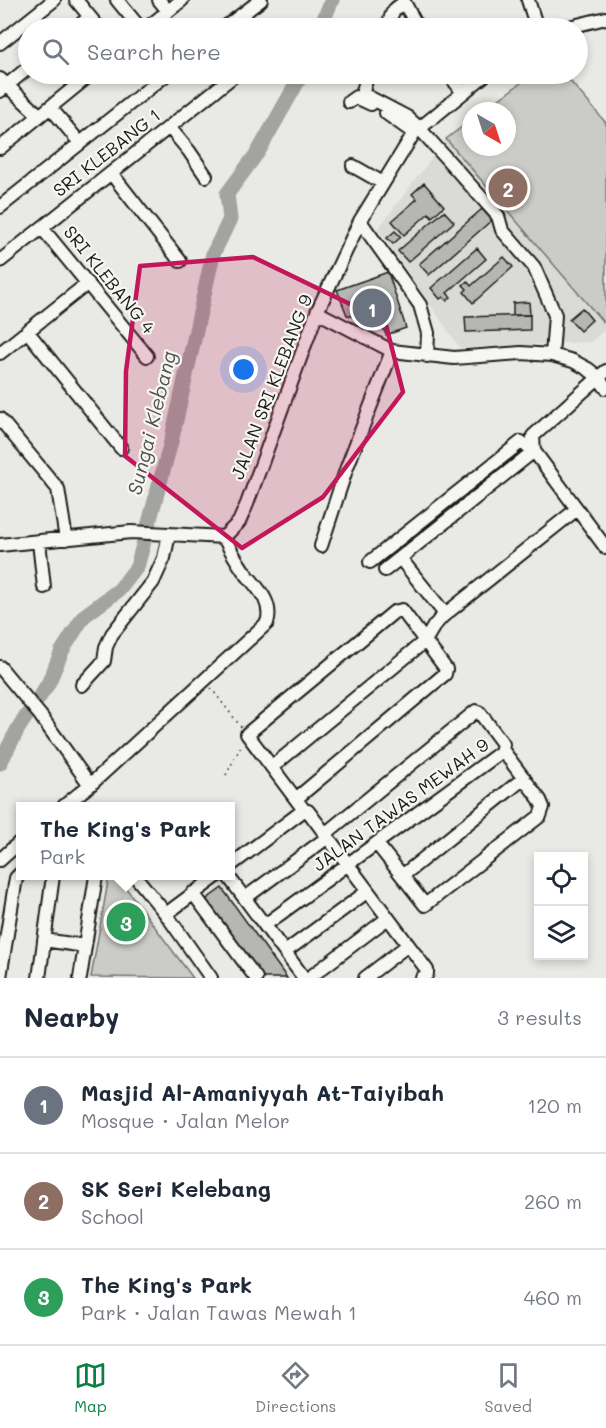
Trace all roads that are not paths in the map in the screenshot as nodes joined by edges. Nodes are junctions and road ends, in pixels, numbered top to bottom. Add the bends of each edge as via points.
1 (54, 0) edge
2 (76, 0) edge
3 (117, 0) edge
4 (159, 0) edge
5 (182, 0) edge
6 (261, 0) edge
7 (528, 0) edge
8 (403, 2) edge
9 (168, 11) junction
10 (90, 17) edge
11 (31, 18) edge
12 (132, 18) edge
13 (159, 18) edge
14 (237, 18) edge
15 (390, 18) edge
16 (412, 18) edge
17 (534, 18) edge
18 (606, 18) edge
19 (588, 22) edge
20 (18, 29) edge
21 (0, 43) edge
22 (18, 75) edge
23 (79, 84) edge
24 (154, 84) edge
25 (223, 84) edge
26 (365, 84) edge
27 (456, 84) edge
28 (474, 84) edge
29 (2, 86) edge
30 (463, 93) junction
31 (349, 102) dead end
32 (50, 107) junction
33 (39, 115) junction
34 (169, 127) junction
35 (417, 131) junction
36 (80, 143) junction
37 (0, 148) edge
38 (353, 166) dead end
39 (111, 173) junction
40 (206, 176) dead end
41 (383, 183) junction
42 (0, 207) edge
43 (360, 221) junction
44 (42, 228) junction
45 (0, 261) edge
46 (180, 261) dead end
47 (88, 283) junction
48 (317, 312) junction
49 (27, 331) junction
50 (392, 351) junction
51 (0, 353) edge
52 (552, 355) junction
53 (147, 356) dead end
54 (428, 356) junction
55 (602, 374) edge
56 (606, 388) edge
57 (0, 419) edge
58 (121, 448) dead end
59 (534, 451) junction
60 (577, 509) junction
61 (163, 534) junction
62 (224, 537) junction
63 (66, 539) junction
64 (39, 542) junction
65 (0, 545) edge
66 (321, 546) dead end
67 (606, 548) edge
68 (400, 558) junction
69 (370, 562) dead end
70 (386, 570) dead end
71 (44, 587) dead end
72 (445, 615) junction
73 (425, 641) junction
74 (0, 667) edge
75 (82, 685) dead end
76 (501, 752) junction
77 (272, 767) junction
78 (524, 778) junction
79 (90, 785) junction
80 (297, 798) junction
81 (78, 802) edge
82 (304, 810) junction
83 (326, 836) junction
84 (377, 844) junction
85 (16, 845) edge
86 (0, 860) edge
87 (235, 862) edge
88 (348, 865) junction
89 (402, 876) junction
90 (16, 878) edge
91 (52, 880) edge
92 (95, 880) edge
93 (138, 880) edge
94 (211, 880) edge
95 (231, 880) edge
96 (368, 891) junction
97 (193, 893) junction
98 (245, 898) junction
99 (166, 914) junction
100 (388, 918) junction
101 (265, 925) junction
102 (44, 940) junction
103 (408, 945) junction
104 (85, 946) junction
105 (285, 952) junction
106 (425, 975) edge
107 (0, 976) edge
108 (39, 978) edge
109 (80, 978) edge
110 (211, 978) edge
111 (256, 978) edge
112 (304, 978) edge
113 (309, 978) edge
114 (364, 978) edge

1 - 11 street
2 - 10 street
3 - 12 street
4 - 9 street
5 - 9 street
6 - 14 street
7 - 17 street
8 - 15 street
8 - 16 street
9 - 13 street
18 - 19 street
20 - 21 street
22 - 29 street
23 - 32 street
24 - 36 street
25 - 34 street, SRI KLEBANG 1
26 - 35 street via 365,94 407,117
27 - 30 street
28 - 30 street, JALAN SRI KLEBANG 9
29 - 33 street
30 - 35 street, JALAN SRI KLEBANG 9
31 - 35 street via 356,97 363,99
32 - 33 street
32 - 36 street
33 - 37 street
34 - 39 street, SRI KLEBANG 1
34 - 40 street
35 - 41 street, JALAN SRI KLEBANG 9
35 - 52 street via 498,216 502,230 534,267 556,318
36 - 42 street
38 - 41 street
39 - 44 street, SRI KLEBANG 1
39 - 46 street
41 - 43 street, JALAN SRI KLEBANG 9
43 - 48 street, JALAN SRI KLEBANG 9
43 - 54 street via 420,305 428,333
44 - 45 street, SRI KLEBANG 1
44 - 47 street, SRI KLEBANG 4
47 - 49 street
47 - 53 street, SRI KLEBANG 4
48 - 50 street
48 - 62 street, JALAN SRI KLEBANG 9 via 247,504 239,522
49 - 51 street
49 - 58 street
50 - 54 street
50 - 66 street
52 - 54 street
52 - 55 street
55 - 56 street
55 - 59 street via 533,436
57 - 63 street via 58,489
59 - 60 street
59 - 68 street
59 - 69 street via 521,442
60 - 67 street
60 - 72 street
61 - 62 street
61 - 63 street via 131,532
61 - 75 street via 164,558 153,582 112,634 104,661
62 - 79 street via 234,557 265,597 267,623
63 - 64 street
64 - 65 street
64 - 71 street
68 - 70 street
68 - 72 street
72 - 73 street
73 - 77 street
73 - 77 street via 402,610 394,612 247,734
73 - 80 street via 446,669 445,674
74 - 79 street
76 - 78 street, JALAN TAWAS MEWAH 9
76 - 83 street via 502,744 476,711
76 - 84 street, JALAN TAWAS MEWAH 9
77 - 80 street
78 - 89 street
78 - 89 street, JALAN TAWAS MEWAH 9 via 543,807 540,816 425,905
79 - 81 street
80 - 82 street
82 - 83 street
82 - 87 street
83 - 88 street
83 - 98 street
84 - 88 street, JALAN TAWAS MEWAH 9
84 - 89 street
85 - 86 street
88 - 96 street
88 - 101 street, JALAN TAWAS MEWAH 9
90 - 107 street
91 - 102 street
92 - 104 street
93 - 99 street
94 - 97 street
95 - 98 street
96 - 100 street
96 - 105 street
97 - 99 street
97 - 111 street
98 - 101 street
99 - 110 street
100 - 103 street
100 - 113 street
101 - 105 street
102 - 104 street
102 - 108 street
103 - 106 street
103 - 114 street
104 - 109 street
105 - 112 street

